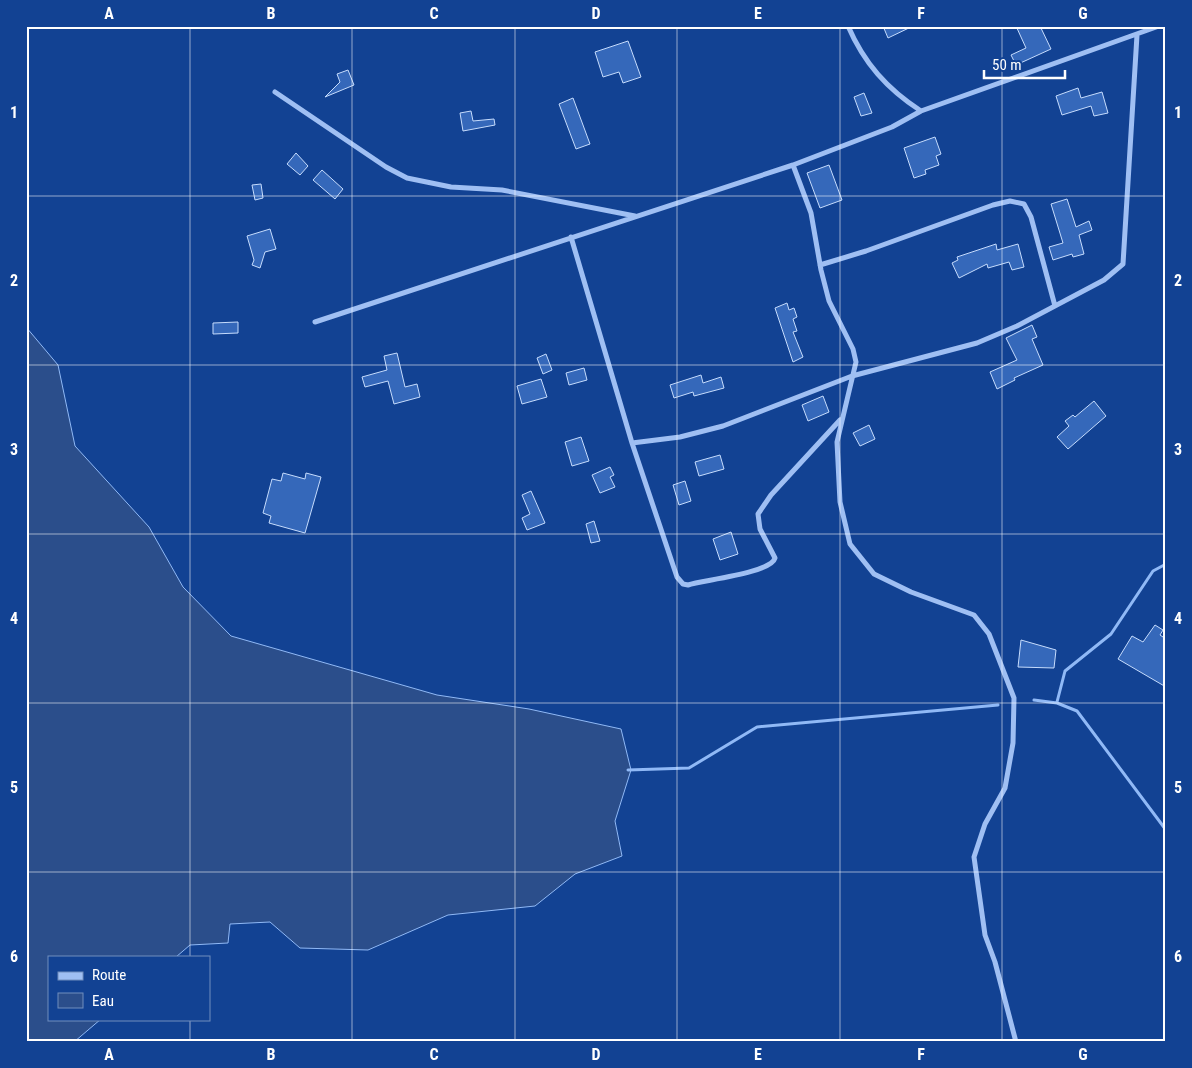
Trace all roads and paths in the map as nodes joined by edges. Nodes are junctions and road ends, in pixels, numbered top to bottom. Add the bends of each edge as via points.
1 (848, 26) edge
2 (1160, 26) edge
3 (1137, 35) junction
4 (275, 92) dead end
5 (921, 111) junction
6 (793, 165) junction
7 (638, 216) junction
8 (571, 237) junction
9 (820, 265) junction
10 (1055, 306) junction
11 (315, 322) dead end
12 (852, 376) junction
13 (842, 419) junction
14 (632, 444) junction
15 (1016, 1042) edge

1 - 5 street via 868,64 881,80
2 - 3 street
3 - 5 street
3 - 10 street via 1123,264 1104,280
4 - 7 street via 407,178 451,187 502,190
5 - 6 street via 892,127
6 - 7 street
6 - 9 street via 811,213
7 - 8 street
8 - 11 street
8 - 14 street
9 - 10 street via 898,241 993,205 1019,201 1031,217
9 - 12 street via 829,301 853,349 856,362
10 - 12 street via 978,343
12 - 13 street
12 - 14 street via 723,426 672,439
13 - 14 street via 771,495 758,514 760,528 774,562 747,572 688,585 677,577
13 - 15 street via 837,442 837,472 850,544 874,574 911,592 974,615 989,634 1014,698 1013,744 1005,788 981,833 974,857 985,935

